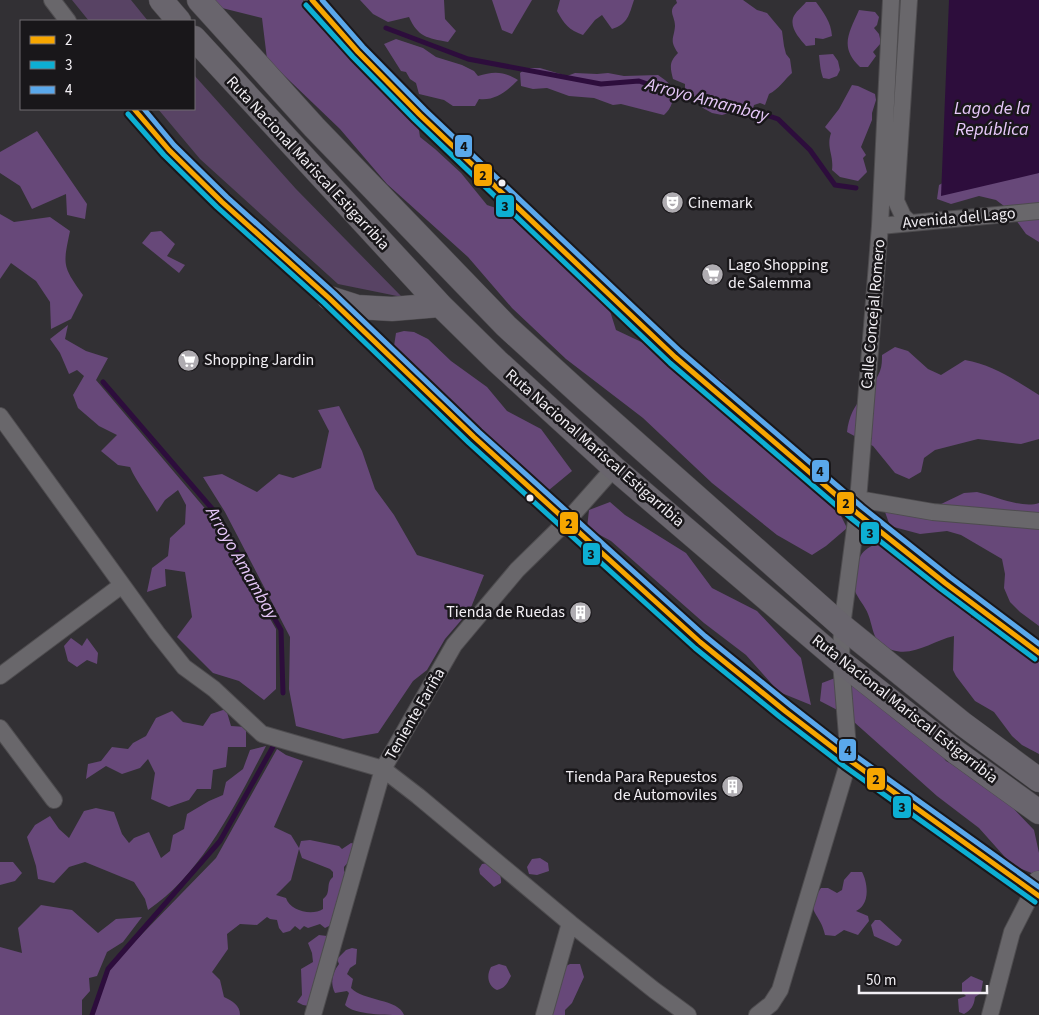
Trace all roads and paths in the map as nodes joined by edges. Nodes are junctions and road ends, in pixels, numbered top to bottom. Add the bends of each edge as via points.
1 (52, 0) edge
2 (161, 0) edge
3 (199, 0) edge
4 (312, 0) edge
5 (891, 0) edge
6 (909, 0) edge
7 (67, 20) edge
8 (178, 20) edge
9 (195, 39) edge
10 (135, 110) edge
11 (889, 201) junction
12 (1039, 211) edge
13 (910, 223) junction
14 (880, 226) junction
15 (329, 298) junction
16 (440, 306) junction
17 (0, 416) edge
18 (614, 468) junction
19 (857, 506) junction
20 (567, 521) junction
21 (1039, 521) edge
22 (122, 585) junction
23 (842, 626) junction
24 (1039, 653) edge
25 (841, 662) junction
26 (0, 676) edge
27 (0, 728) edge
28 (850, 760) junction
29 (383, 770) junction
30 (1039, 780) edge
31 (54, 800) dead end
32 (1039, 812) edge
33 (1037, 890) edge
34 (570, 923) junction
35 (314, 1015) edge
36 (544, 1015) edge
37 (688, 1015) edge
38 (757, 1015) edge
39 (990, 1015) edge

1 - 7 street
2 - 8 highway
3 - 23 highway, Ruta Nacional Mariscal Estigarribia via 314,127 506,326
4 - 19 street via 420,115 675,357
5 - 11 street, Calle Concejal Romero
6 - 11 street, Calle Concejal Romero
9 - 16 highway, Ruta Nacional Mariscal Estigarribia
10 - 15 street via 210,190
11 - 13 street
11 - 14 street, Calle Concejal Romero
12 - 13 street, Avenida del Lago
13 - 14 street, Avenida del Lago
14 - 19 street, Calle Concejal Romero
15 - 16 highway via 357,307
15 - 20 street
16 - 18 highway, Ruta Nacional Mariscal Estigarribia
17 - 22 street
18 - 20 street, Teniente Fariña
18 - 25 highway, Ruta Nacional Mariscal Estigarribia
19 - 21 street
19 - 23 street, Calle Concejal Romero
19 - 24 street via 945,583
20 - 28 street via 700,642
20 - 29 street, Teniente Fariña via 517,570 454,645
22 - 26 street
22 - 29 street via 184,667 214,689 262,734
23 - 25 street, Calle Concejal Romero
23 - 30 highway, Ruta Nacional Mariscal Estigarribia via 963,724
25 - 28 street, Calle Concejal Romero
25 - 32 highway, Ruta Nacional Mariscal Estigarribia
27 - 31 street
28 - 33 street
28 - 38 street via 780,990 771,1004
29 - 34 street
29 - 35 street, Teniente Fariña
33 - 39 street via 1012,932
34 - 36 street
34 - 37 street

